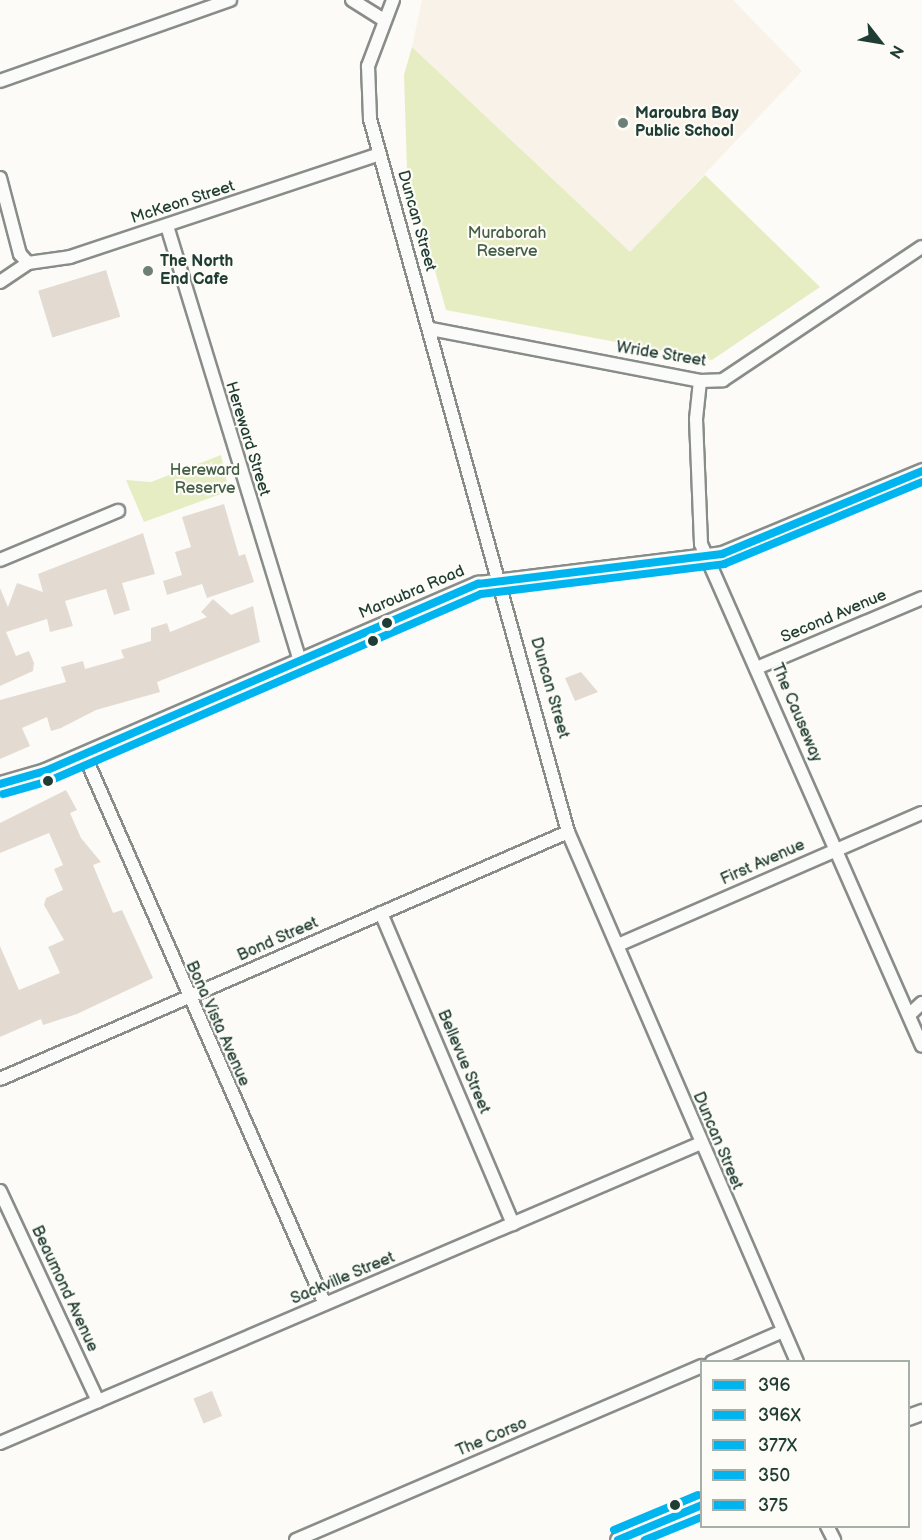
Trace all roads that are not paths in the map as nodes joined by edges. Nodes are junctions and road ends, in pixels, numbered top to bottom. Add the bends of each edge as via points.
1 (230, 0) edge
2 (352, 0) edge
3 (393, 0) edge
4 (382, 19) junction
5 (0, 81) edge
6 (379, 154) junction
7 (0, 178) edge
8 (167, 226) junction
9 (922, 247) edge
10 (28, 263) junction
11 (0, 282) edge
12 (431, 329) junction
13 (700, 381) junction
14 (922, 471) edge
15 (118, 511) dead end
16 (708, 557) junction
17 (0, 560) edge
18 (502, 580) junction
19 (922, 598) edge
20 (300, 660) junction
21 (759, 667) junction
22 (84, 754) junction
23 (0, 784) edge
24 (922, 813) edge
25 (568, 832) junction
26 (834, 849) junction
27 (381, 913) junction
28 (618, 945) junction
29 (187, 998) junction
30 (922, 1003) edge
31 (909, 1015) junction
32 (922, 1046) edge
33 (0, 1079) edge
34 (699, 1144) junction
35 (0, 1191) edge
36 (513, 1224) junction
37 (325, 1304) junction
38 (783, 1331) junction
39 (717, 1360) edge
40 (796, 1360) edge
41 (700, 1367) edge
42 (98, 1401) junction
43 (0, 1443) edge
44 (700, 1506) edge
45 (296, 1540) edge
46 (621, 1540) edge

1 - 5 street
2 - 4 street
3 - 4 street, Duncan Street
4 - 6 street, Duncan Street via 368,66 367,93
6 - 8 street, McKeon Street
6 - 12 street, Duncan Street
7 - 10 street via 20,254
8 - 10 street, McKeon Street via 46,264
8 - 20 street, Hereward Street
9 - 13 street, Wride Street via 723,380
10 - 11 street, McKeon Street
12 - 13 street, Wride Street
12 - 18 street, Duncan Street
13 - 16 street, The Causeway via 696,419 700,538
14 - 16 street, Maroubra Road via 765,539
15 - 17 street
16 - 18 street, Maroubra Road
16 - 21 street, The Causeway
18 - 20 street, Maroubra Road via 478,584
18 - 25 street, Duncan Street
19 - 21 street, Second Avenue
20 - 22 street, Maroubra Road
21 - 26 street, The Causeway
22 - 23 street, Maroubra Road
22 - 29 street, Bona Vista Avenue
24 - 26 street, First Avenue
25 - 27 street, Bond Street
25 - 28 street, Duncan Street
26 - 28 street, First Avenue
26 - 31 street, The Causeway
27 - 29 street, Bond Street
27 - 36 street, Bellevue Street
28 - 34 street, Duncan Street
29 - 33 street, Bond Street
29 - 37 street, Bona Vista Avenue
30 - 31 street
31 - 32 street, The Causeway
34 - 36 street, Sackville Street
34 - 38 street, Duncan Street
35 - 42 street, Beaumond Avenue
36 - 37 street, Sackville Street
37 - 42 street, Sackville Street
38 - 39 street
38 - 40 street, Duncan Street
41 - 45 street, The Corso
42 - 43 street, Sackville Street
44 - 46 street

